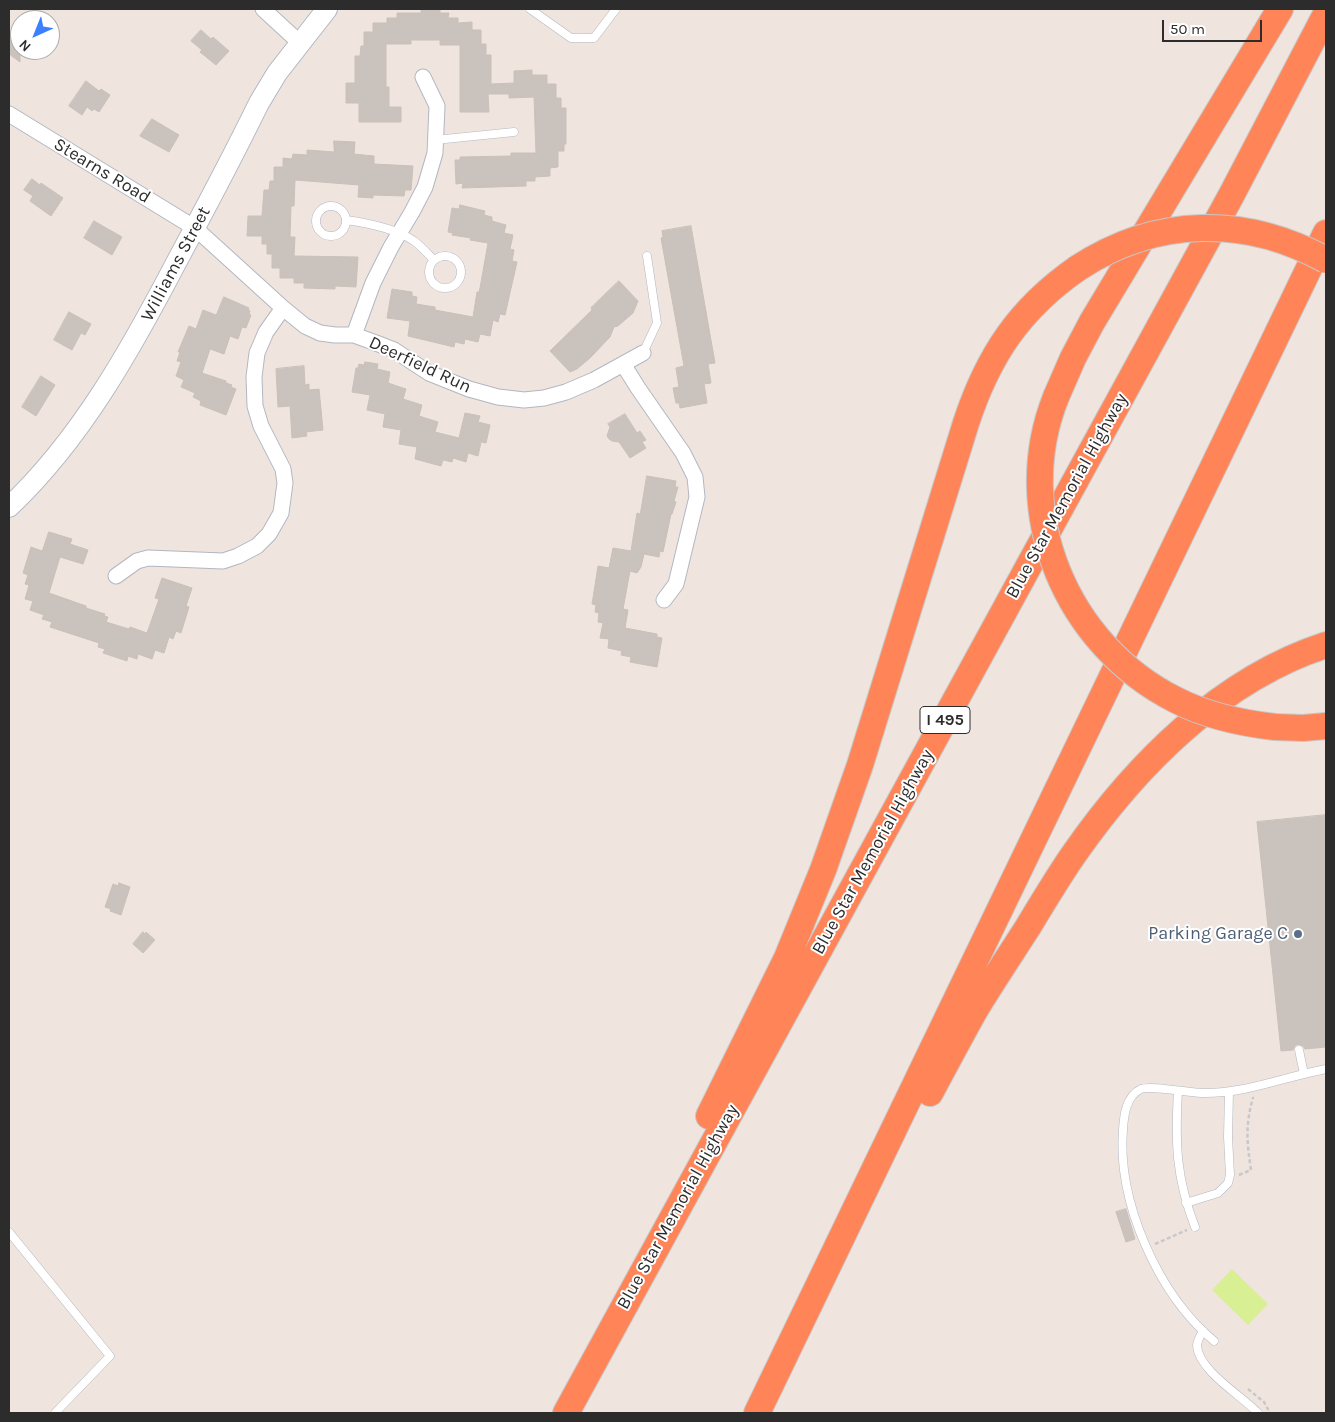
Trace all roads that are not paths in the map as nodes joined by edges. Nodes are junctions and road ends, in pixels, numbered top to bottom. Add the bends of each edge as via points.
1 (263, 9) edge
2 (327, 9) edge
3 (530, 9) edge
4 (616, 9) edge
5 (1280, 9) edge
6 (1323, 20) edge
7 (300, 43) junction
8 (423, 77) dead end
9 (9, 114) edge
10 (514, 132) dead end
11 (435, 140) junction
12 (346, 220) dead end
13 (195, 228) junction
14 (399, 234) junction
15 (1326, 234) edge
16 (647, 256) dead end
17 (434, 260) junction
18 (1326, 260) edge
19 (282, 308) junction
20 (354, 336) junction
21 (643, 353) joint
22 (623, 364) junction
23 (9, 507) edge
24 (116, 576) dead end
25 (664, 600) dead end
26 (1326, 645) edge
27 (1326, 726) edge
28 (1299, 1050) dead end
29 (1326, 1069) edge
30 (1304, 1074) junction
31 (1178, 1091) junction
32 (1228, 1092) junction
33 (1186, 1203) junction
34 (1195, 1227) dead end
35 (9, 1232) edge
36 (1203, 1331) junction
37 (1214, 1341) dead end
38 (55, 1413) edge
39 (565, 1413) edge
40 (757, 1413) edge
41 (1258, 1413) edge

1 - 7 street
2 - 7 street, Williams Street
3 - 4 lane via 571,38 594,38
5 - 27 highway, bridge via 1073,358 1046,426 1039,482 1045,530 1065,590 1096,637 1133,673 1187,706 1220,718 1275,727
6 - 39 highway, Blue Star Memorial Highway / I 495 via 1227,203
7 - 13 street, Williams Street via 259,103
8 - 11 street via 437,106
9 - 13 street, Stearns Road
10 - 11 lane
11 - 14 street via 435,153 425,186
12 - 14 lane
13 - 19 street, Deerfield Run
13 - 23 street, Williams Street via 145,322 98,398 52,461
14 - 17 lane via 413,240
14 - 20 street via 372,283
15 - 40 highway
16 - 21 lane via 657,323
17 - 17 lane via 447,256 456,260 461,269 456,283 441,287 433,281 430,271
18 - 39 highway, bridge via 1299,246 1237,230 1203,227 1134,239 1078,268 1042,296 1018,321 998,350 968,417 854,782 813,897 762,1009 665,1202
19 - 20 street, Deerfield Run via 320,333
19 - 24 street via 257,353 254,377 255,406 261,426 283,469 285,484 281,513 269,534 257,546 223,561 148,558 137,561
20 - 22 street, Deerfield Run via 394,350 444,380 498,397 524,400 566,392
21 - 22 street, Deerfield Run
22 - 25 street via 695,476 697,497 676,584
26 - 40 highway via 1276,666 1208,710 1138,774 1087,836 976,1008
28 - 30 lane
29 - 30 lane
30 - 32 lane
31 - 32 lane
31 - 33 lane via 1176,1149
31 - 36 lane via 1146,1088 1132,1096 1124,1121 1124,1158 1128,1190 1146,1247 1173,1295
32 - 33 lane via 1230,1179 1218,1192
33 - 34 lane
35 - 38 lane via 110,1356
36 - 37 lane
36 - 41 lane via 1197,1347 1204,1363 1214,1376

